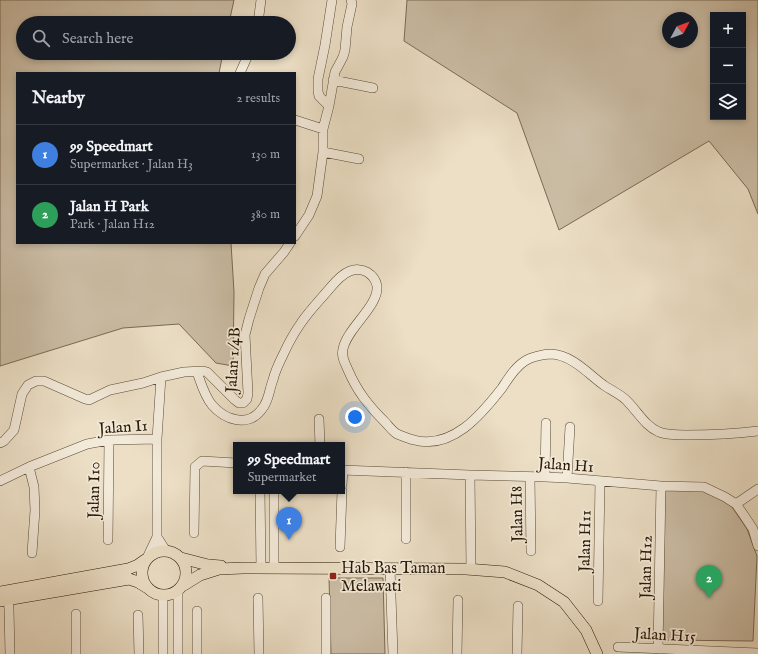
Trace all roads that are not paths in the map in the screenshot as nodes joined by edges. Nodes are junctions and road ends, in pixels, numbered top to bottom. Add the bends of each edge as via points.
1 (261, 0) edge
2 (332, 0) edge
3 (351, 0) edge
4 (259, 16) edge
5 (246, 60) edge
6 (240, 72) edge
7 (333, 80) junction
8 (372, 88) dead end
9 (329, 106) junction
10 (296, 120) edge
11 (323, 129) junction
12 (323, 152) junction
13 (359, 159) dead end
14 (296, 234) edge
15 (289, 244) edge
16 (197, 372) junction
17 (161, 376) junction
18 (319, 419) dead end
19 (546, 423) dead end
20 (570, 427) dead end
21 (758, 431) edge
22 (157, 439) junction
23 (109, 440) junction
24 (320, 442) edge
25 (0, 443) edge
26 (233, 463) edge
27 (29, 467) junction
28 (345, 470) edge
29 (406, 472) junction
30 (470, 475) junction
31 (530, 476) junction
32 (545, 477) junction
33 (567, 478) junction
34 (0, 481) edge
35 (600, 481) junction
36 (661, 486) junction
37 (758, 489) edge
38 (260, 494) edge
39 (274, 494) edge
40 (342, 494) edge
41 (736, 504) junction
42 (194, 533) dead end
43 (157, 537) junction
44 (406, 539) dead end
45 (108, 540) dead end
46 (758, 546) edge
47 (340, 547) dead end
48 (166, 551) junction
49 (531, 551) dead end
50 (32, 553) dead end
51 (147, 558) junction
52 (181, 558) junction
53 (261, 567) junction
54 (274, 567) junction
55 (243, 568) junction
56 (390, 568) junction
57 (471, 569) junction
58 (146, 587) junction
59 (181, 588) junction
60 (4, 596) edge
61 (162, 596) junction
62 (258, 598) dead end
63 (326, 598) dead end
64 (458, 600) dead end
65 (598, 601) dead end
66 (518, 606) dead end
67 (197, 611) dead end
68 (76, 614) dead end
69 (138, 615) dead end
70 (618, 646) dead end
71 (658, 649) junction
72 (758, 653) edge
73 (10, 654) edge
74 (76, 654) edge
75 (140, 654) edge
76 (163, 654) edge
77 (178, 654) edge
78 (197, 654) edge
79 (259, 654) edge
80 (326, 654) edge
81 (393, 654) edge
82 (457, 654) edge
83 (517, 654) edge
84 (597, 654) edge

1 - 4 street
2 - 9 street via 318,79 319,96
3 - 7 street via 345,50
5 - 6 street
7 - 8 street
7 - 9 street
9 - 11 street
10 - 11 street
11 - 12 street
12 - 13 street
12 - 14 street via 317,196 309,215
15 - 16 street, Jalan 1/4B via 265,274 249,319 245,335 248,393 244,403 239,403 230,396 207,372
16 - 17 street, Jalan 1/4B
16 - 21 street via 212,404 223,414 235,420 248,420 256,415 268,400 282,355 299,325 339,278 356,269 366,271 374,278 377,294 346,341 343,359 354,385 364,400 396,433 412,440 426,443 445,439 460,432 474,421 524,361 552,354 578,364 595,379 625,398 649,427 661,433 711,435
17 - 22 street
17 - 25 street, Jalan 1/4B via 143,384 110,390 89,400 36,380 28,385 22,394 14,430
18 - 24 street
19 - 32 street
20 - 33 street
22 - 23 street, Jalan I1
22 - 43 street, Jalan I1
23 - 27 street, Jalan I1 via 87,444
23 - 45 street, Jalan I10
26 - 42 street via 202,462 195,467
27 - 34 street, Jalan I1
27 - 50 street via 34,488 35,510
28 - 29 street, Jalan H1
29 - 30 street, Jalan H1
29 - 44 street
30 - 31 street, Jalan H1
30 - 57 street
31 - 32 street, Jalan H1
31 - 49 street, Jalan H8
32 - 33 street, Jalan H1
33 - 35 street, Jalan H1
35 - 36 street, Jalan H1
35 - 65 street, Jalan H11
36 - 41 street, Jalan H1 via 704,487
36 - 71 street, Jalan H12
37 - 41 street
38 - 53 street
39 - 54 street
40 - 47 street
41 - 46 street, Jalan H1 via 753,529
43 - 48 street
43 - 51 street, Jalan I1
48 - 51 main road via 153,553
48 - 52 main road
51 - 58 main road via 141,568
51 - 60 main road via 128,569
52 - 55 main road via 208,565
52 - 59 main road via 186,572
53 - 54 main road
53 - 55 main road
54 - 56 main road
55 - 59 main road via 219,569 200,575
56 - 57 main road
56 - 81 street
57 - 84 main road via 505,572 538,585 564,602 586,630
58 - 60 main road via 129,579
58 - 61 main road
59 - 61 main road via 170,595
59 - 77 street
60 - 73 street
61 - 76 street
62 - 79 street
63 - 80 street
64 - 82 street
66 - 83 street
67 - 78 street
68 - 74 street
69 - 75 street
70 - 71 street, Jalan H15
71 - 72 street, Jalan H15

